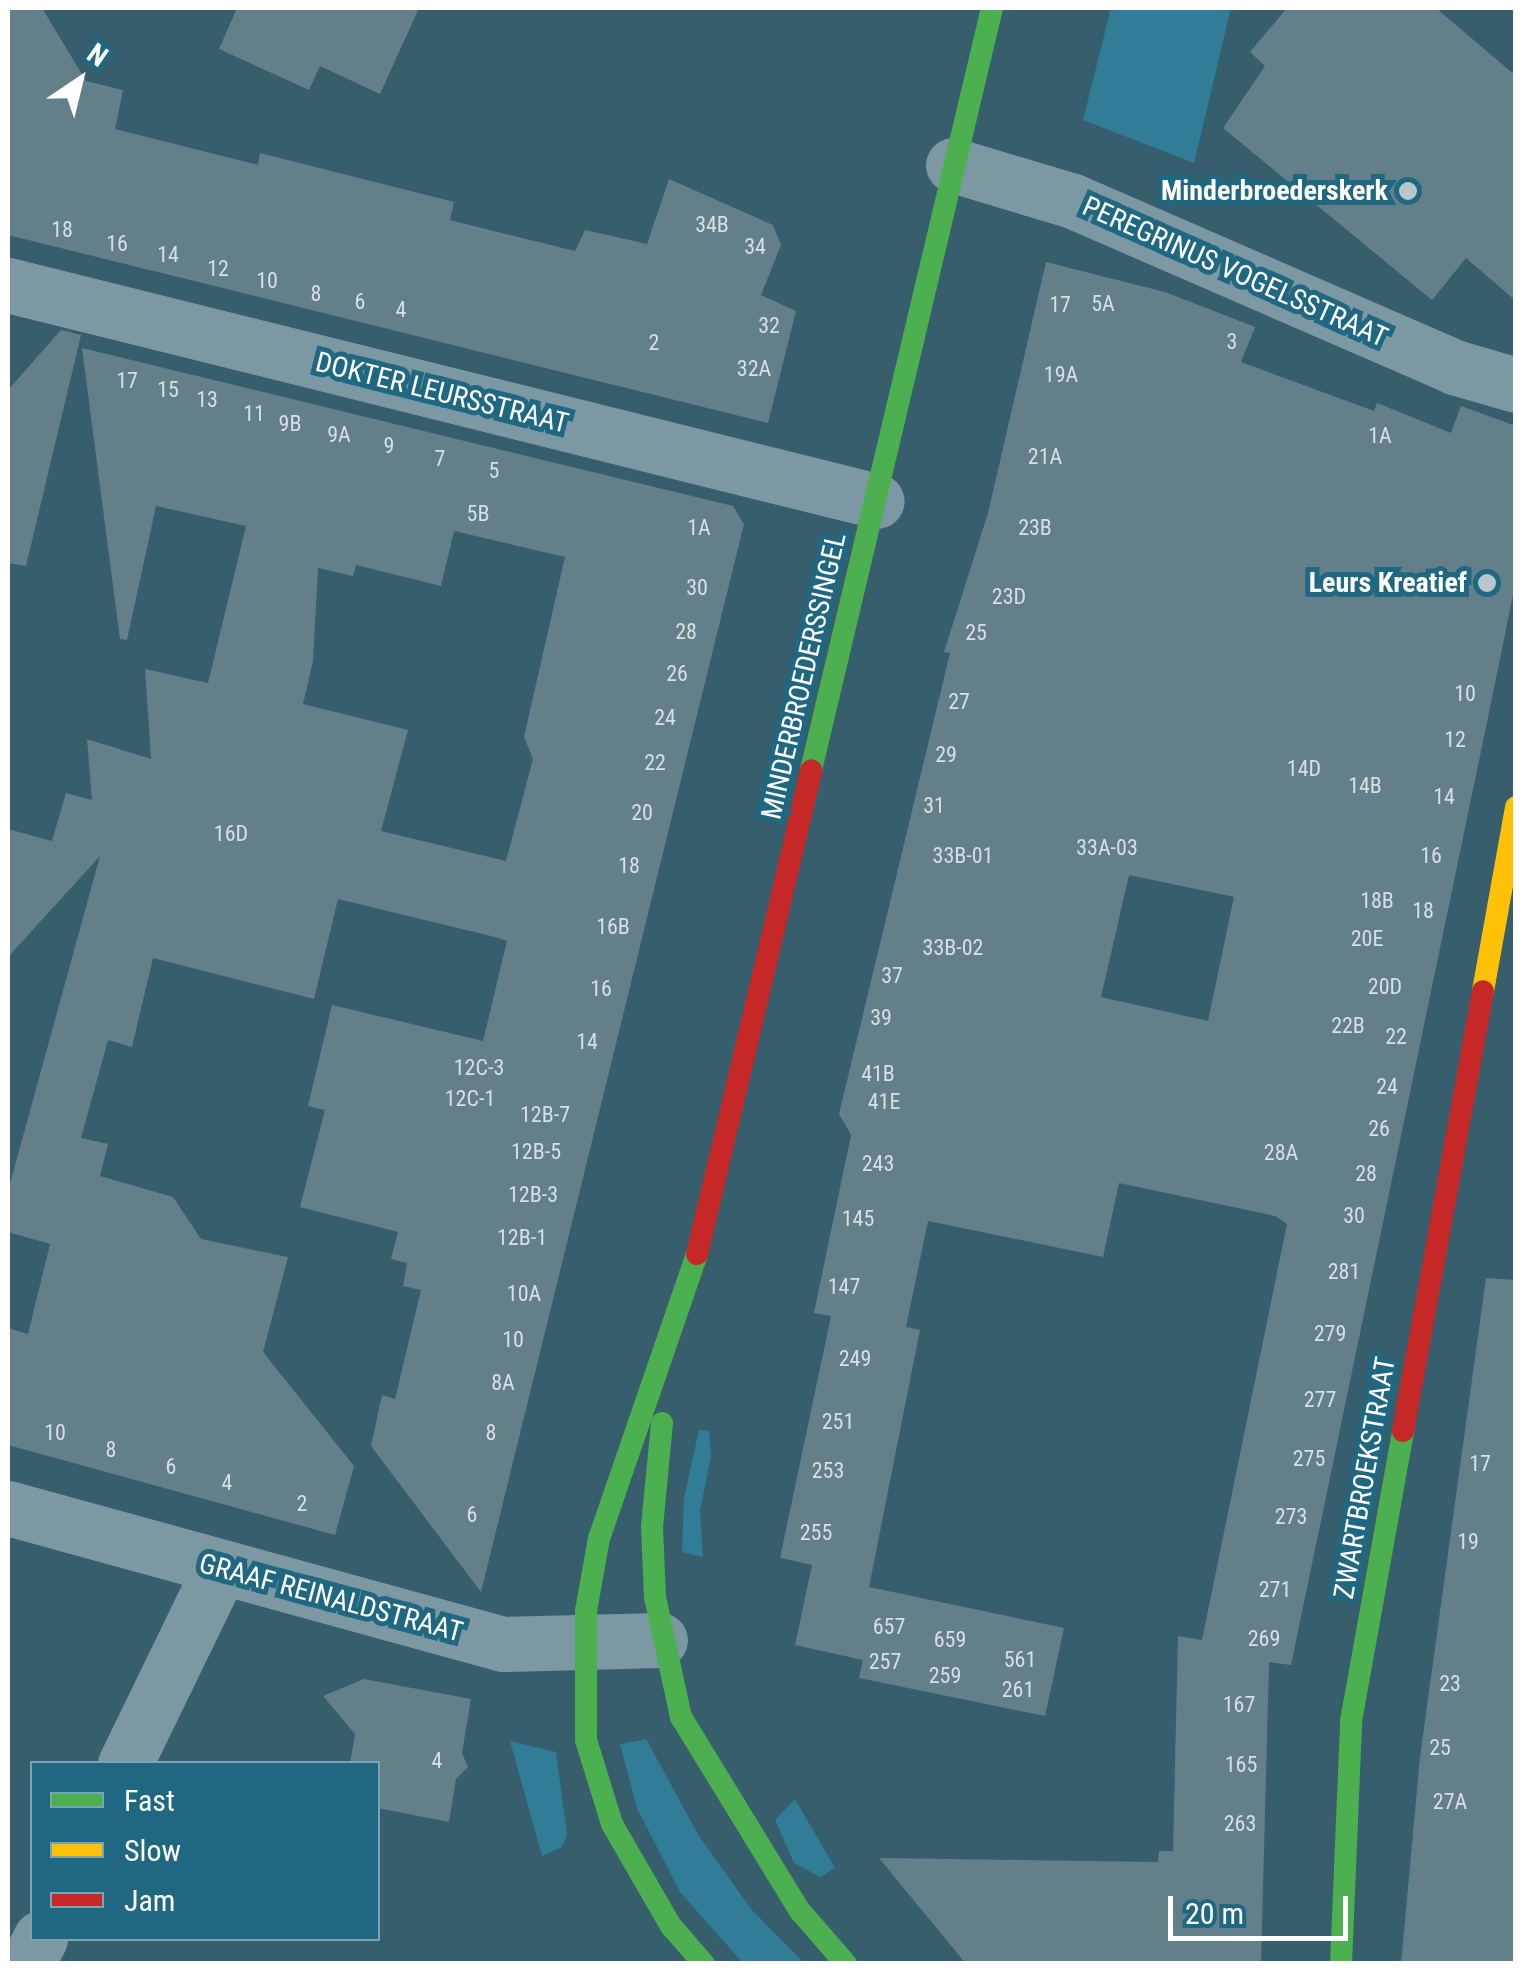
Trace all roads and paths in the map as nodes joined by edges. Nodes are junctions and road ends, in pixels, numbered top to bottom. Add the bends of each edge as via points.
1 (992, 8) edge
2 (952, 166) junction
3 (8, 285) edge
4 (1516, 384) edge
5 (877, 501) junction
6 (1516, 807) edge
7 (668, 1356) junction
8 (8, 1508) edge
9 (220, 1568) junction
10 (660, 1640) junction
11 (584, 1646) junction
12 (126, 1761) edge
13 (38, 1941) edge
14 (27, 1964) edge
15 (704, 1964) edge
16 (846, 1964) edge
17 (1340, 1964) edge

1 - 2 main road, MINDERBROEDERSSINGEL
2 - 4 street, PEREGRINUS VOGELSSTRAAT via 1073,201 1454,368
2 - 5 main road, MINDERBROEDERSSINGEL
3 - 5 street, DOKTER LEURSSTRAAT
5 - 7 main road, MINDERBROEDERSSINGEL
6 - 17 main road, ZWARTBROEKSTRAAT via 1351,1721
7 - 10 main road, MINDERBROEDERSSINGEL via 652,1526
7 - 11 main road, MINDERBROEDERSSINGEL via 598,1538
8 - 9 street, GRAAF REINALDSTRAAT
9 - 11 street, GRAAF REINALDSTRAAT via 502,1644
9 - 12 street
10 - 11 street, GRAAF REINALDSTRAAT
10 - 16 main road, MINDERBROEDERSSINGEL via 681,1716 737,1815 800,1911
11 - 15 main road, MINDERBROEDERSSINGEL via 586,1740 612,1824 671,1926
13 - 14 street

